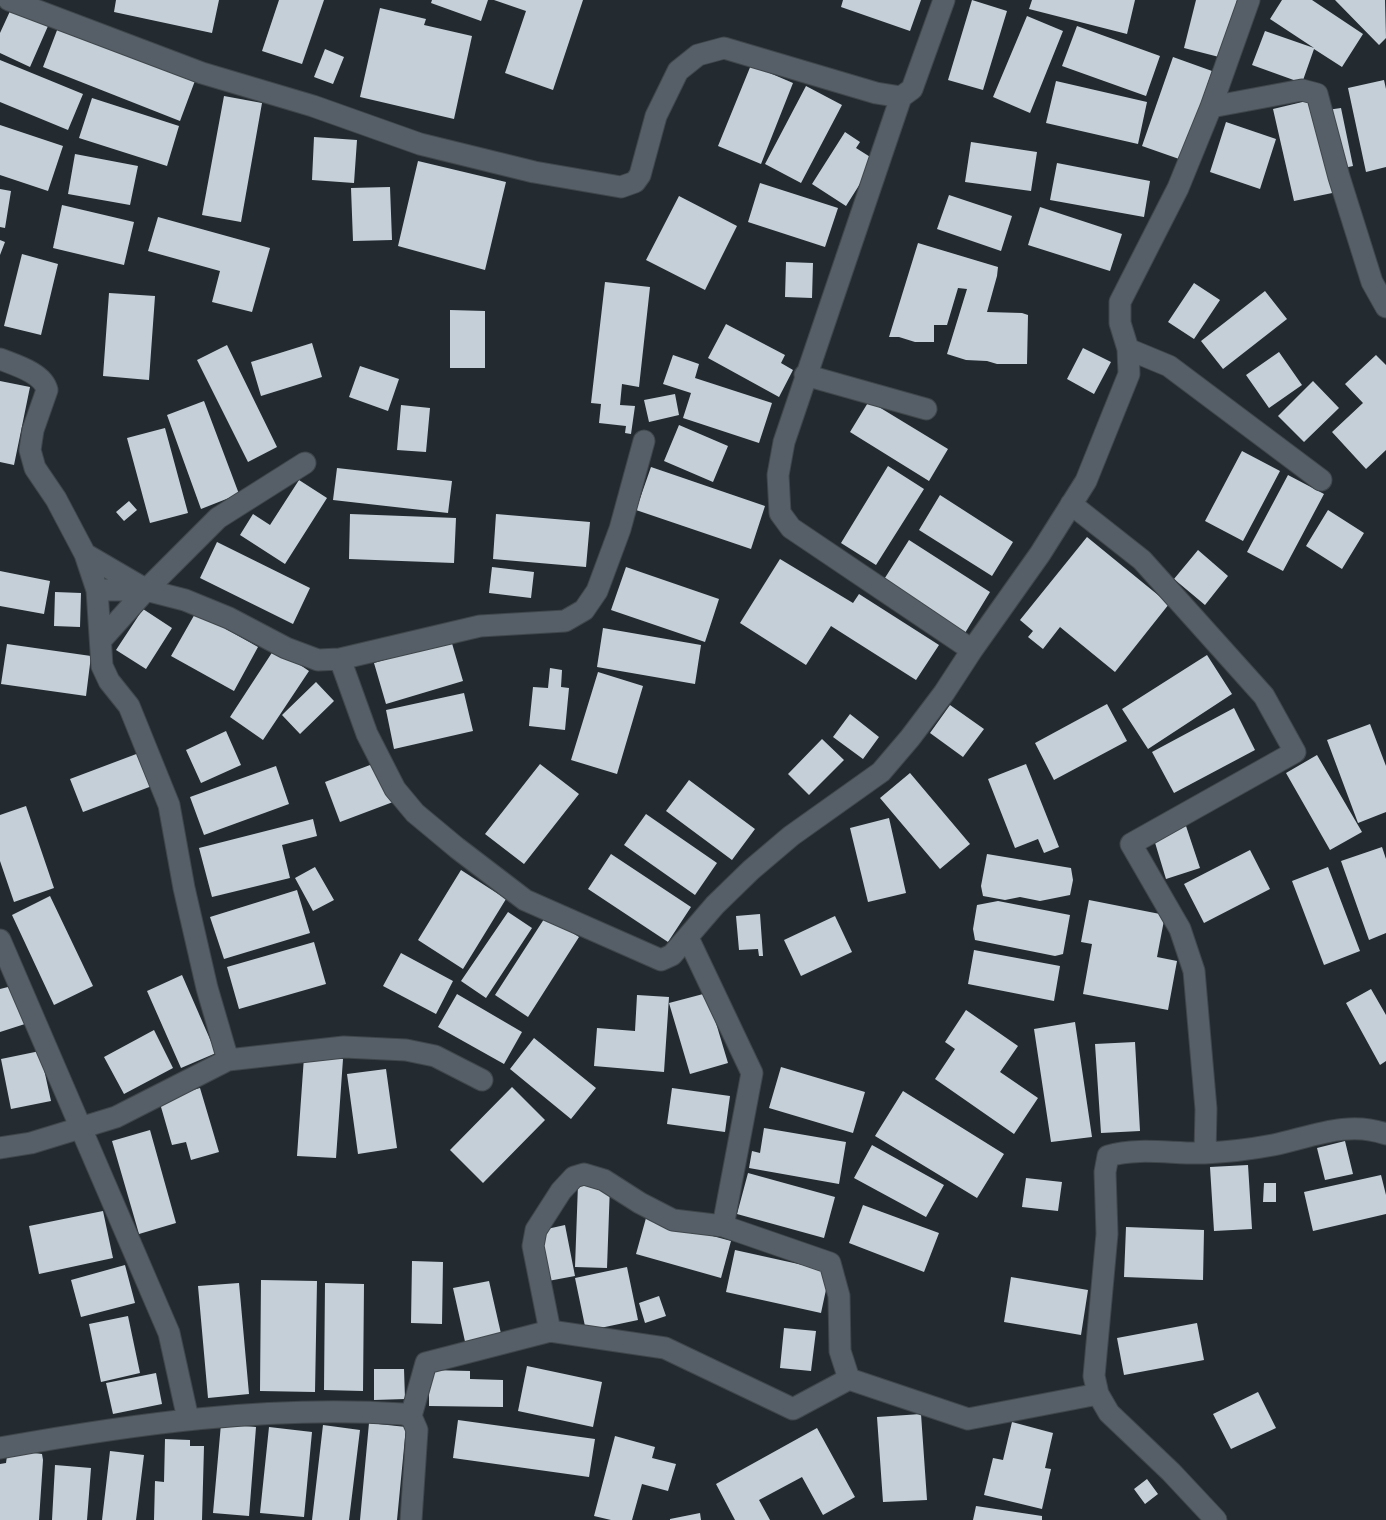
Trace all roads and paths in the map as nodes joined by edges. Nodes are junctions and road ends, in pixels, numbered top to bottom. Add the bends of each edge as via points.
1 (9, 0) edge
2 (944, 0) edge
3 (1250, 0) edge
4 (901, 97) junction
5 (1211, 107) junction
6 (1386, 307) edge
7 (1128, 350) junction
8 (0, 359) edge
9 (806, 375) junction
10 (926, 409) dead end
11 (644, 441) dead end
12 (305, 463) dead end
13 (1321, 480) dead end
14 (1071, 504) junction
15 (85, 554) junction
16 (97, 590) junction
17 (146, 590) junction
18 (101, 640) junction
19 (972, 650) junction
20 (340, 659) junction
21 (688, 938) junction
22 (0, 940) edge
23 (228, 1060) junction
24 (482, 1080) dead end
25 (81, 1128) junction
26 (1386, 1134) edge
27 (0, 1148) edge
28 (1206, 1153) junction
29 (723, 1226) junction
30 (550, 1331) junction
31 (849, 1378) junction
32 (1098, 1394) junction
33 (411, 1416) junction
34 (188, 1419) junction
35 (0, 1448) edge
36 (411, 1520) edge
37 (1216, 1520) edge

1 - 4 street via 202,73 420,144 534,172 621,187 635,182 640,175 661,107 678,71 698,55 724,48
2 - 4 street via 912,89
3 - 5 street
4 - 9 street
5 - 6 street via 1302,90 1317,94 1372,282
5 - 7 street via 1178,188 1120,302 1120,323
7 - 13 street via 1169,366
7 - 14 street via 1129,374 1086,481
8 - 15 street via 40,378 46,386 30,450 35,468
9 - 10 street
9 - 19 street via 784,442 778,475 780,513 791,528
11 - 20 street via 620,529 597,591 584,610 565,621 480,626
12 - 17 street via 218,518
14 - 19 street
14 - 28 street via 1142,560 1264,696 1295,752 1131,844 1180,930 1194,971
15 - 16 street
15 - 17 street
16 - 17 street
16 - 18 street
17 - 18 street
17 - 20 street via 185,600 318,660
18 - 23 street via 102,666 129,706 169,805 207,988
19 - 21 street via 944,693 881,772 791,836 751,870
20 - 21 street via 367,734 395,789 415,813 457,848 525,900 660,960 672,955
21 - 29 street via 752,1073
22 - 25 street
23 - 24 street via 344,1047 406,1050 435,1056
23 - 25 street via 116,1117
25 - 27 street
25 - 34 street via 169,1333
26 - 28 street via 1356,1127 1272,1145
28 - 32 street via 1125,1152 1108,1156 1107,1234 1094,1376
29 - 30 street via 673,1220 604,1180 584,1174 574,1177 544,1216 533,1246
29 - 31 street via 830,1263 839,1296 840,1351
30 - 31 street via 665,1348 794,1409
30 - 33 street via 426,1363
31 - 32 street via 968,1419
32 - 37 street via 1109,1413
33 - 34 street via 302,1411
33 - 36 street via 417,1430
34 - 35 street

